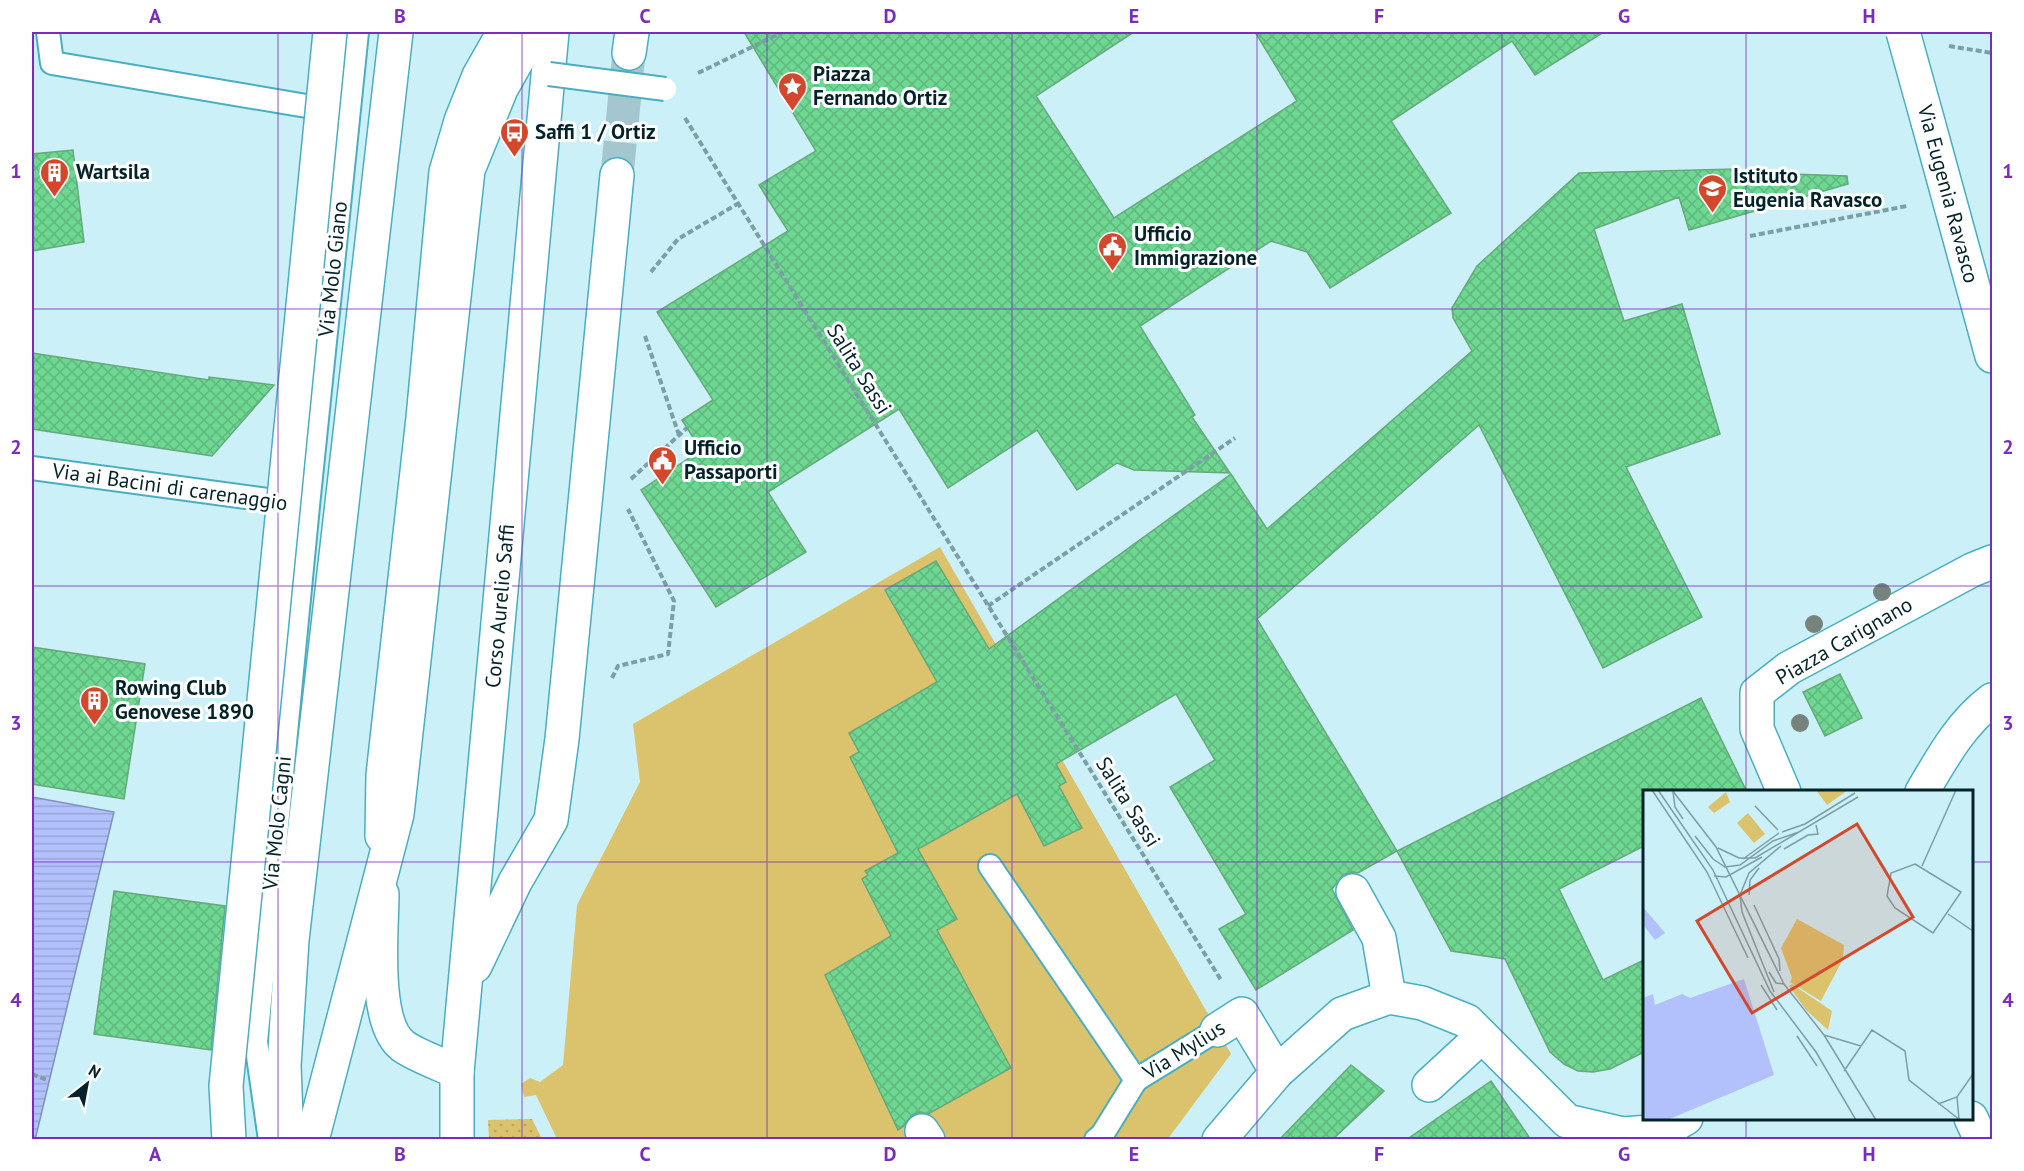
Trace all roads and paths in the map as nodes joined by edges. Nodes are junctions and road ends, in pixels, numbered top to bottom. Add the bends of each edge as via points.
1 (48, 32) edge
2 (330, 32) edge
3 (357, 32) edge
4 (396, 32) edge
5 (504, 32) edge
6 (533, 32) edge
7 (552, 32) edge
8 (783, 32) edge
9 (1903, 32) edge
10 (549, 74) junction
11 (665, 89) joint
12 (350, 114) junction
13 (705, 147) dead end
14 (617, 175) tunnel mouth
15 (1948, 196) junction
16 (739, 203) junction
17 (1750, 236) dead end
18 (646, 277) dead end
19 (643, 330) dead end
20 (1992, 356) edge
21 (679, 435) dead end
22 (1235, 438) dead end
23 (32, 468) edge
24 (308, 506) junction
25 (1992, 562) edge
26 (988, 606) junction
27 (1992, 700) edge
28 (1783, 790) edge
29 (1923, 790) edge
30 (990, 866) dead end
31 (1353, 891) dead end
32 (465, 987) junction
33 (1389, 997) junction
34 (1229, 1022) junction
35 (1481, 1037) junction
36 (457, 1072) junction
37 (1278, 1072) junction
38 (32, 1074) edge
39 (1136, 1080) junction
40 (49, 1082) dead end
41 (1429, 1085) dead end
42 (1971, 1120) edge
43 (1672, 1130) edge
44 (229, 1140) edge
45 (270, 1140) edge
46 (287, 1140) edge
47 (312, 1140) edge
48 (457, 1140) edge
49 (1096, 1140) edge
50 (1219, 1140) edge
51 (1981, 1140) edge

1 - 12 lane via 52,63
2 - 44 main road, bridge via 229,1051
3 - 12 lane, Via Molo Giano
4 - 46 main road via 292,940 284,1066
5 - 36 main road via 461,121 446,171 383,775 382,1002 388,1026 402,1045
6 - 47 main road via 501,89 468,170 397,814
7 - 10 main road, Corso Aurelio Saffi
8 - 11 path
9 - 15 main road, Via Eugenia Ravasco, bridge
10 - 11 lane, bridge
10 - 32 main road, Corso Aurelio Saffi
12 - 24 lane, Via Molo Giano
13 - 16 path, Salita Sassi
14 - 32 main road via 562,739 550,820 515,882
15 - 17 path
15 - 20 main road, Via Eugenia Ravasco
16 - 18 path via 678,239
16 - 26 path, Salita Sassi
19 - 21 path
22 - 26 path
23 - 24 lane, Via ai Bacini di carenaggio
24 - 45 lane, Via Molo Cagni via 256,1042
25 - 28 main road, Piazza Carignano via 1789,668 1757,693 1757,729
26 - 34 path, Salita Sassi
27 - 29 main road via 1975,712
30 - 39 lane, Via Mylius
31 - 33 main road via 1379,938
32 - 36 main road, Corso Aurelio Saffi
33 - 35 main road via 1422,1003 1467,1021
33 - 37 main road via 1342,1014
34 - 37 main road, Via Mylius
34 - 39 lane, Via Mylius
35 - 41 main road
35 - 43 main road via 1567,1121 1623,1134
36 - 48 main road, Corso Aurelio Saffi
37 - 50 main road
38 - 40 path
39 - 49 lane, Via Mylius
42 - 51 main road

